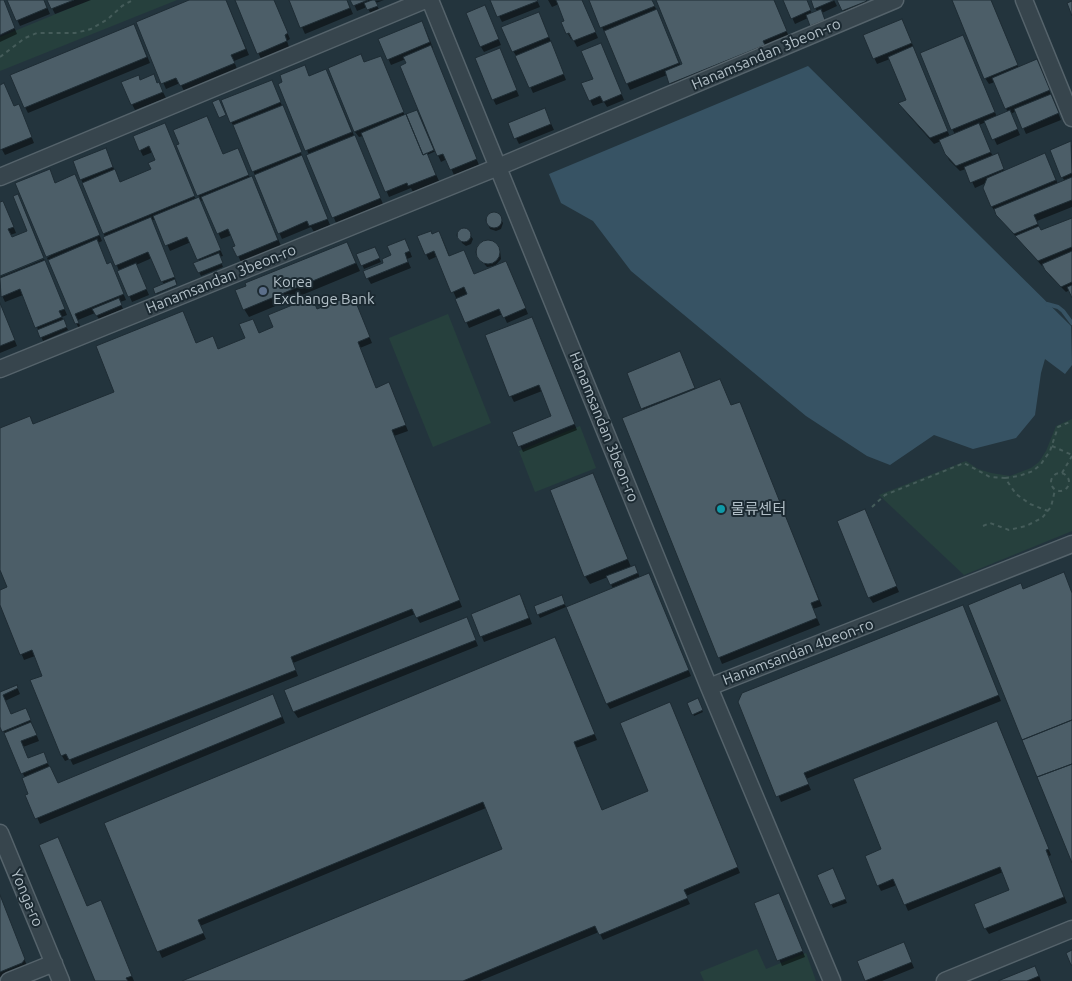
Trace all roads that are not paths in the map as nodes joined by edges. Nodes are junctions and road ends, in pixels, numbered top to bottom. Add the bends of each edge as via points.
1 (425, 0) edge
2 (430, 0) edge
3 (895, 0) edge
4 (1024, 0) edge
5 (1072, 118) edge
6 (498, 167) junction
7 (0, 177) edge
8 (0, 369) edge
9 (1072, 544) edge
10 (709, 687) junction
11 (0, 833) edge
12 (1072, 929) edge
13 (54, 963) junction
14 (10, 981) edge
15 (61, 981) edge
16 (832, 981) edge
17 (945, 981) edge

1 - 7 street
2 - 6 street, Hanamsandan 3beon-ro
3 - 6 street, Hanamsandan 3beon-ro
4 - 5 street
6 - 8 street, Hanamsandan 3beon-ro
6 - 10 street, Hanamsandan 3beon-ro
9 - 10 street, Hanamsandan 4beon-ro
10 - 16 street, Hanamsandan 4beon-ro
11 - 13 street, Yonga-ro
12 - 17 street
13 - 14 street
13 - 15 street, Yonga-ro

